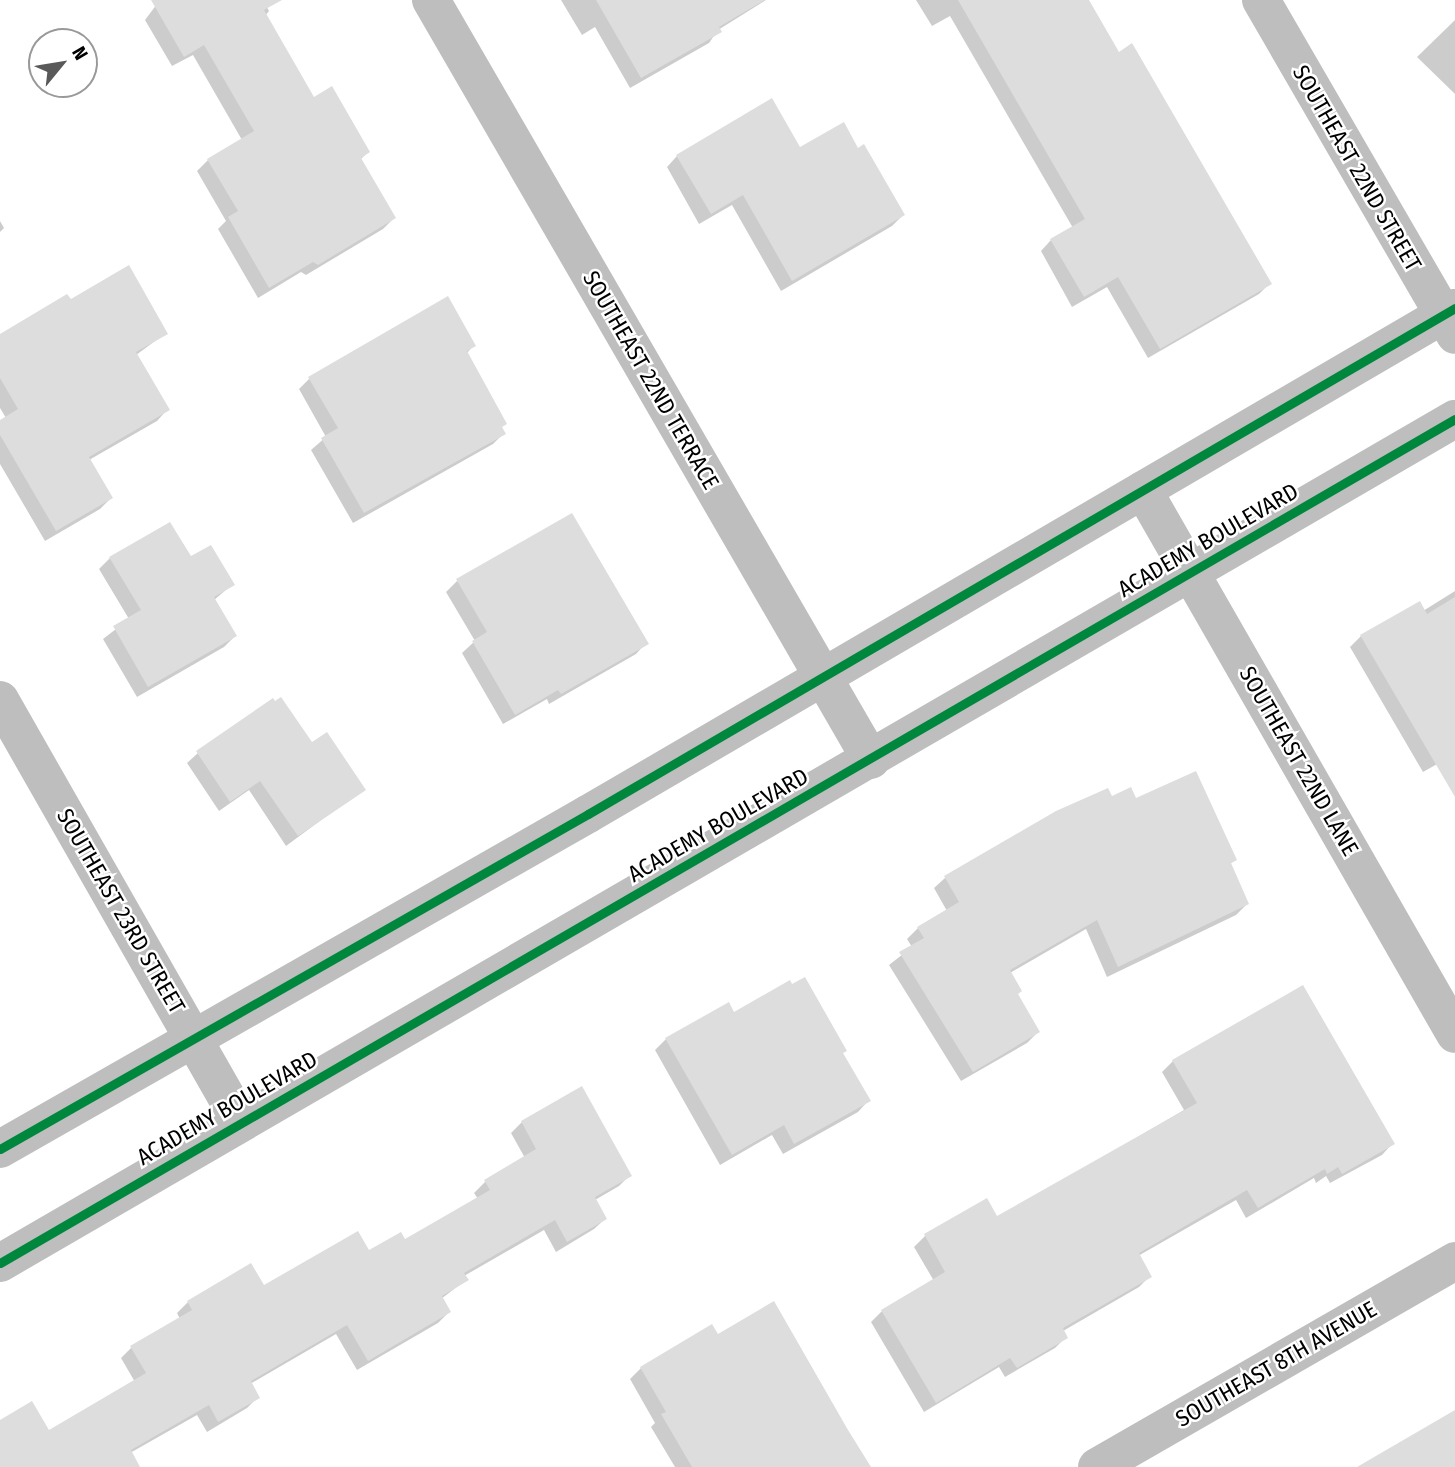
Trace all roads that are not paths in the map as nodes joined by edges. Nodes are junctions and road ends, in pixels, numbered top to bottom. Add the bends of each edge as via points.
1 (430, 0) edge
2 (1261, 0) edge
3 (1451, 319) edge
4 (1455, 419) edge
5 (1143, 490) junction
6 (1191, 572) junction
7 (823, 677) junction
8 (0, 701) edge
9 (871, 760) junction
10 (1455, 1034) edge
11 (193, 1038) junction
12 (241, 1122) junction
13 (0, 1149) edge
14 (1455, 1261) edge
15 (0, 1263) edge
16 (1097, 1467) edge

1 - 7 street, SOUTHEAST 22ND TERRACE
2 - 3 street, SOUTHEAST 22ND STREET
3 - 5 street
4 - 6 street, ACADEMY BOULEVARD
5 - 6 street, SOUTHEAST 22ND LANE
5 - 7 street
6 - 9 street, ACADEMY BOULEVARD
6 - 10 street, SOUTHEAST 22ND LANE
7 - 9 street, SOUTHEAST 22ND TERRACE
7 - 11 street
8 - 11 street, SOUTHEAST 23RD STREET
9 - 12 street, ACADEMY BOULEVARD
11 - 12 street, SOUTHEAST 23RD STREET
11 - 13 street
12 - 15 street, ACADEMY BOULEVARD
14 - 16 street, SOUTHEAST 8TH AVENUE

